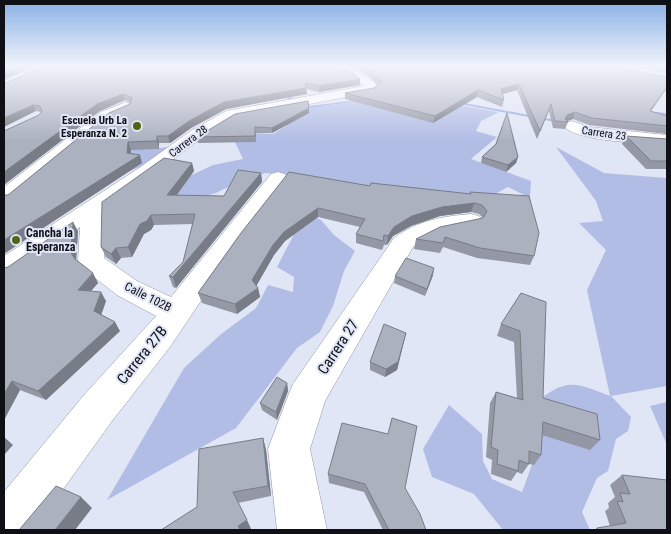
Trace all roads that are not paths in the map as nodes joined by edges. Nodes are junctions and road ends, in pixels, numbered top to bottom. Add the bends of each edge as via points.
1 (362, 91) edge
2 (126, 106) edge
3 (572, 126) dead end
4 (667, 140) edge
5 (278, 178) dead end
6 (4, 197) edge
7 (93, 207) junction
8 (471, 221) edge
9 (4, 269) edge
10 (176, 312) junction
11 (4, 530) edge
12 (302, 530) edge

1 - 7 street, Carrera 28 via 231,114 202,130 173,154
2 - 6 street via 106,115
3 - 4 street, Carrera 23 via 586,132
5 - 10 street, Carrera 27B
7 - 9 street, Carrera 28
7 - 10 street, Calle 102B via 91,261 127,288
8 - 12 street, Carrera 27 via 417,230 403,243 307,396 288,449
10 - 11 street, Carrera 27B

